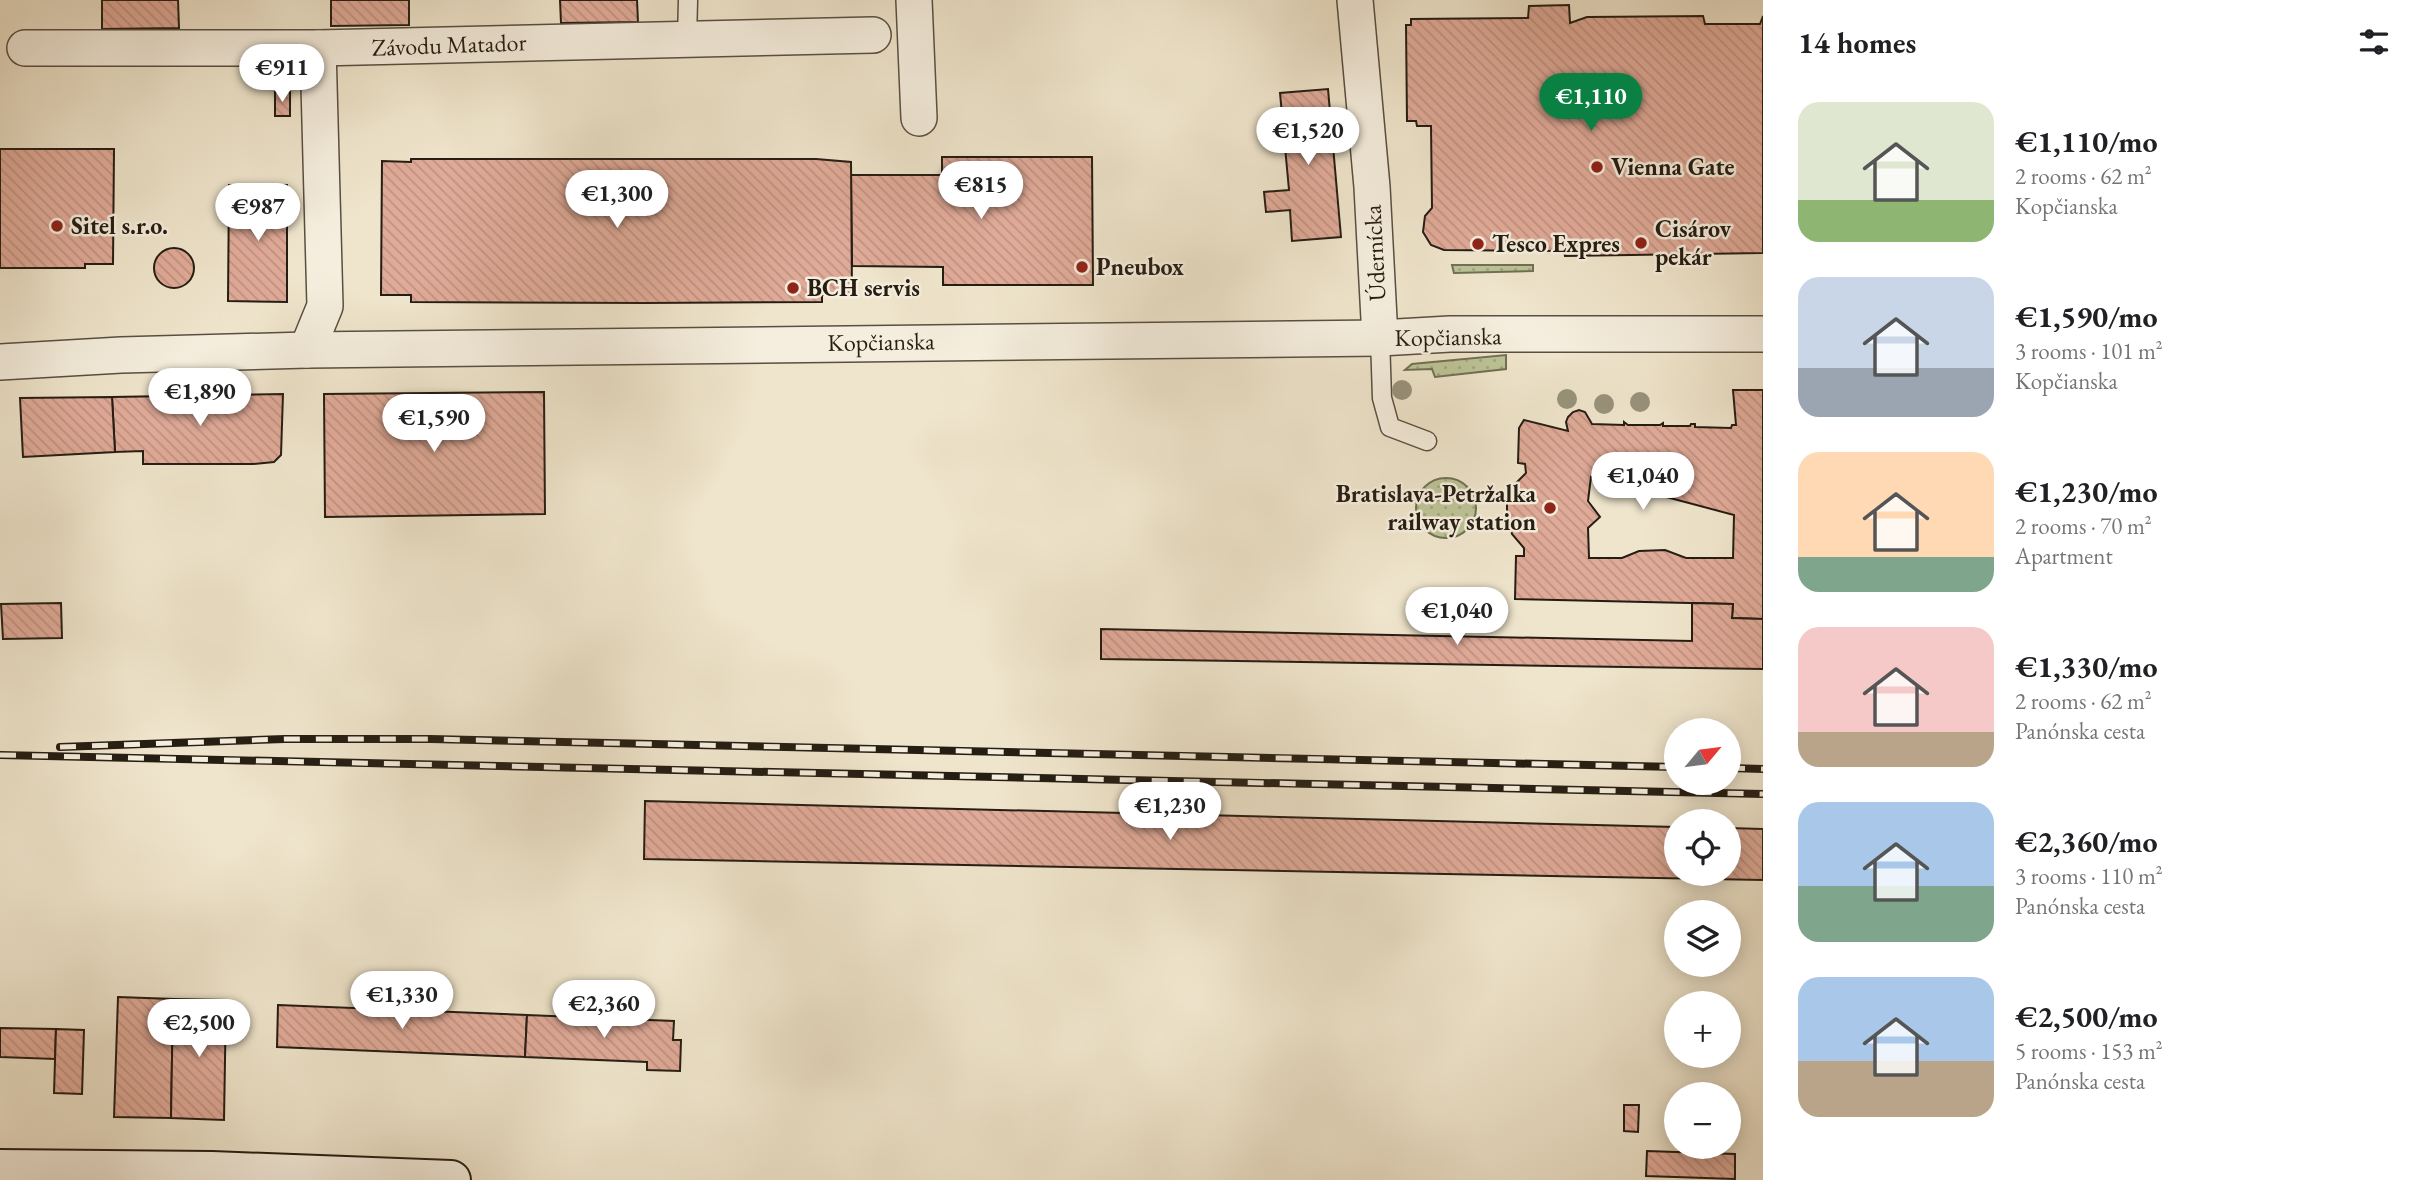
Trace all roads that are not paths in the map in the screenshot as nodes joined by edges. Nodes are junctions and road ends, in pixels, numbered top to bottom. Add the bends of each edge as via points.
1 (688, 0) edge
2 (914, 0) edge
3 (1355, 0) edge
4 (873, 35) dead end
5 (687, 39) junction
6 (25, 48) dead end
7 (318, 48) junction
8 (919, 118) dead end
9 (1763, 334) edge
10 (1380, 338) junction
11 (307, 350) junction
12 (0, 362) edge
13 (1427, 441) dead end
14 (0, 1169) edge
15 (437, 1180) edge
16 (451, 1180) edge

1 - 5 lane
2 - 8 street
3 - 10 street, Údernícka
4 - 5 street, Závodu Matador
5 - 7 street, Závodu Matador
6 - 7 street, Závodu Matador
7 - 11 street via 325,306
9 - 10 street, Kopčianska
10 - 11 street, Kopčianska
10 - 13 lane via 1382,398 1390,427
11 - 12 street, Kopčianska
14 - 15 main road
15 - 16 main road

